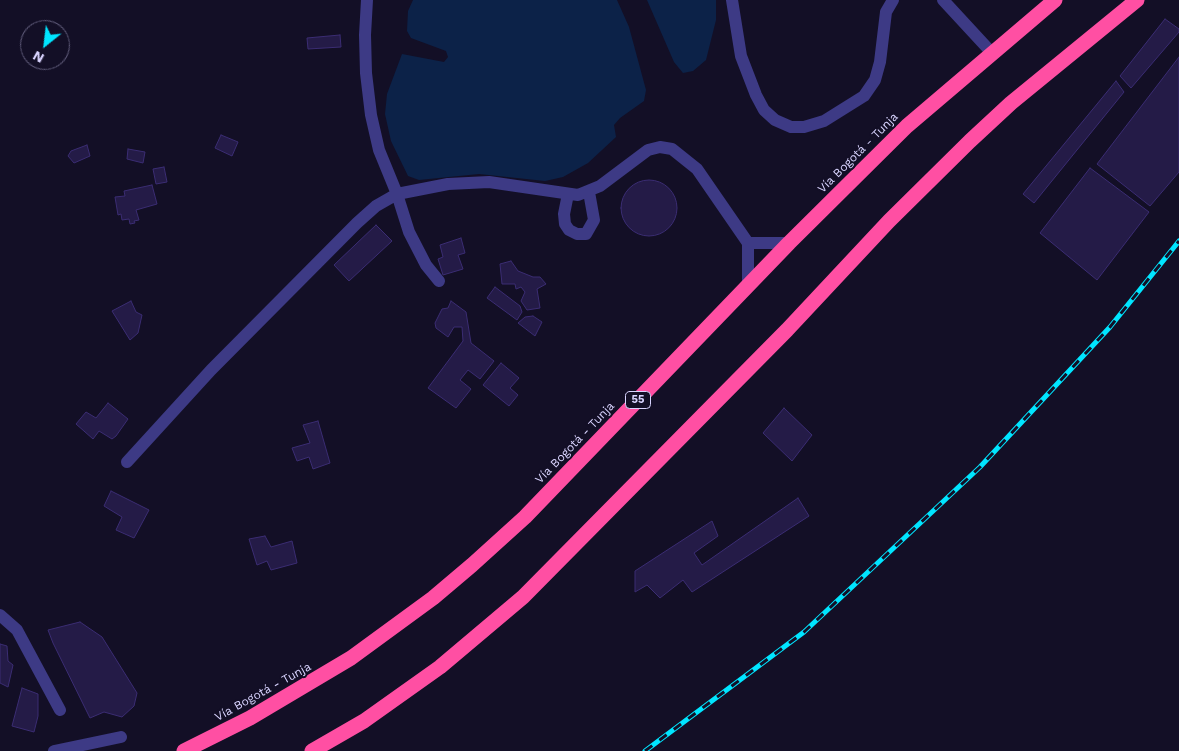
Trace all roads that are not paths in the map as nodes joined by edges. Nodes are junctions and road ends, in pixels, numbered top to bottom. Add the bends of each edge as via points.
1 (367, 0) edge
2 (732, 0) edge
3 (893, 0) edge
4 (943, 0) edge
5 (1055, 0) edge
6 (1137, 0) edge
7 (992, 53) junction
8 (589, 192) junction
9 (397, 194) junction
10 (568, 194) junction
11 (748, 243) junction
12 (789, 243) junction
13 (439, 281) dead end
14 (748, 287) junction
15 (127, 462) dead end
16 (0, 615) edge
17 (60, 710) dead end
18 (121, 737) dead end
19 (54, 751) edge
20 (184, 751) edge
21 (312, 751) edge

1 - 9 street via 365,35 371,114 379,150
2 - 3 street via 741,56 764,110 775,120 791,127 804,127 824,121 864,96 875,80 886,12
4 - 7 street
5 - 7 highway, Vía Bogotá - Tunja / 55
6 - 21 highway via 1011,103 963,147 787,330 522,596 440,668 364,721
7 - 12 highway, Vía Bogotá - Tunja / 55 via 907,126
8 - 10 street
8 - 10 street via 594,220 586,234 577,234 566,224 564,214
8 - 11 street via 648,150 660,147 672,150 697,168
9 - 10 street via 470,182
9 - 13 street via 409,232 426,265
9 - 15 street via 376,206 357,223 211,370
11 - 12 street
11 - 14 street
12 - 14 highway, Vía Bogotá - Tunja / 55
14 - 20 highway, Vía Bogotá - Tunja / 55 via 524,517 433,598 352,658 250,718
16 - 17 street via 17,630
18 - 19 street

